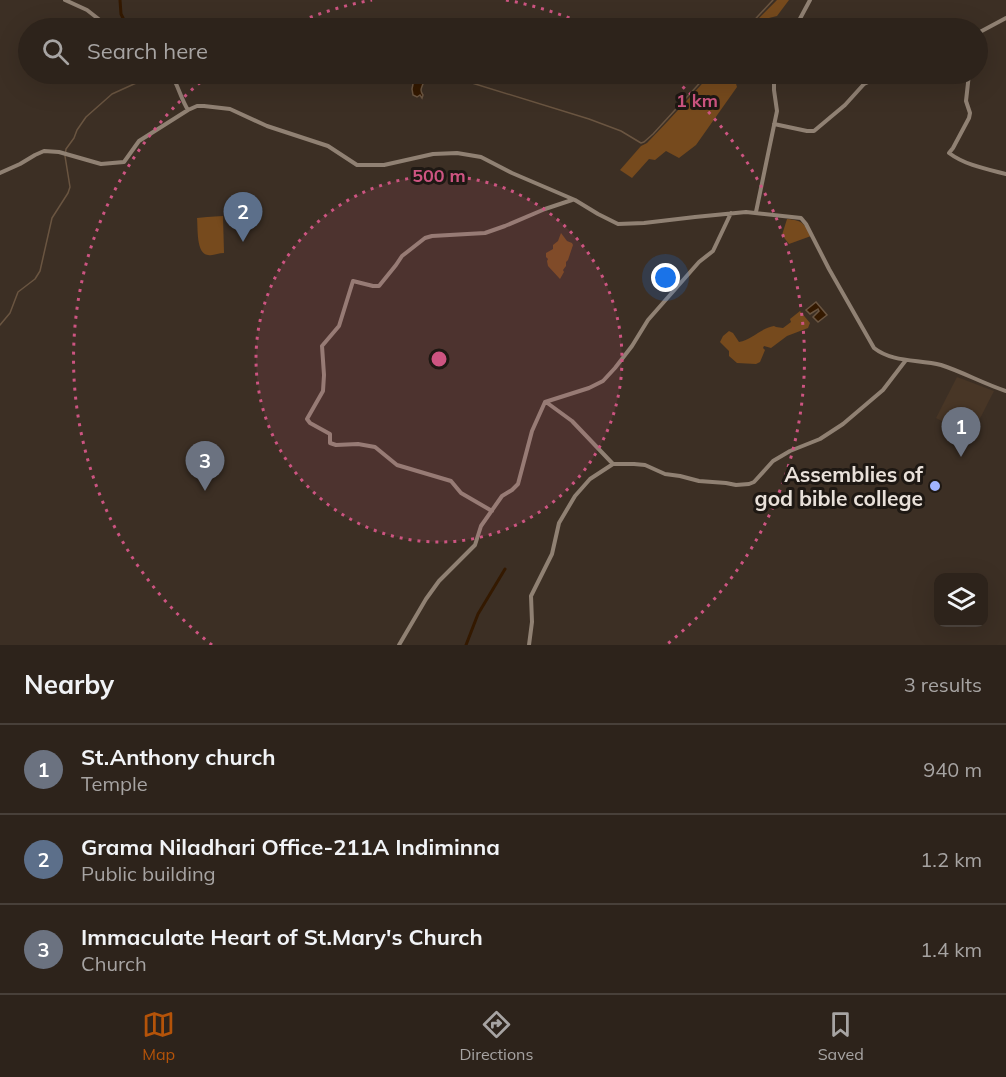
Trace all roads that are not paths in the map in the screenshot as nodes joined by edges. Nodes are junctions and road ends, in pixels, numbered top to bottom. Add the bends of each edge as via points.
1 (65, 0) edge
2 (810, 0) edge
3 (97, 18) edge
4 (800, 18) edge
5 (1006, 18) edge
6 (988, 28) edge
7 (177, 84) edge
8 (774, 84) edge
9 (864, 84) edge
10 (968, 84) edge
11 (188, 110) junction
12 (774, 124) junction
13 (0, 173) edge
14 (1006, 174) edge
15 (573, 199) junction
16 (756, 212) junction
17 (732, 213) junction
18 (906, 360) junction
19 (1006, 391) edge
20 (545, 402) junction
21 (613, 464) junction
22 (492, 511) junction
23 (399, 645) edge
24 (529, 645) edge

1 - 3 street
2 - 4 street
5 - 6 street
7 - 11 street
8 - 12 street
9 - 12 street via 814,131
10 - 14 street via 969,118 949,153 978,167
11 - 13 street via 139,141 123,162 101,164 44,151
11 - 15 street via 196,106 231,109 267,126 328,146 357,165 384,165 433,154 481,157
12 - 16 street
15 - 17 street via 618,224
15 - 22 street via 490,231 420,240 402,255 379,286 353,281 339,326 321,348 323,391 307,419 330,435 332,444 375,447 397,465 451,481 461,493
16 - 17 street
16 - 18 street via 803,220 874,348
17 - 20 street via 714,251 699,262 653,314 603,381
18 - 19 street via 941,365
18 - 21 street via 883,390 843,424 773,461 749,484 699,482 645,465
20 - 21 street via 572,421
20 - 22 street via 532,431 519,481
21 - 24 street via 590,479 559,523 552,554 531,596
22 - 23 street via 481,526 475,545 426,599

